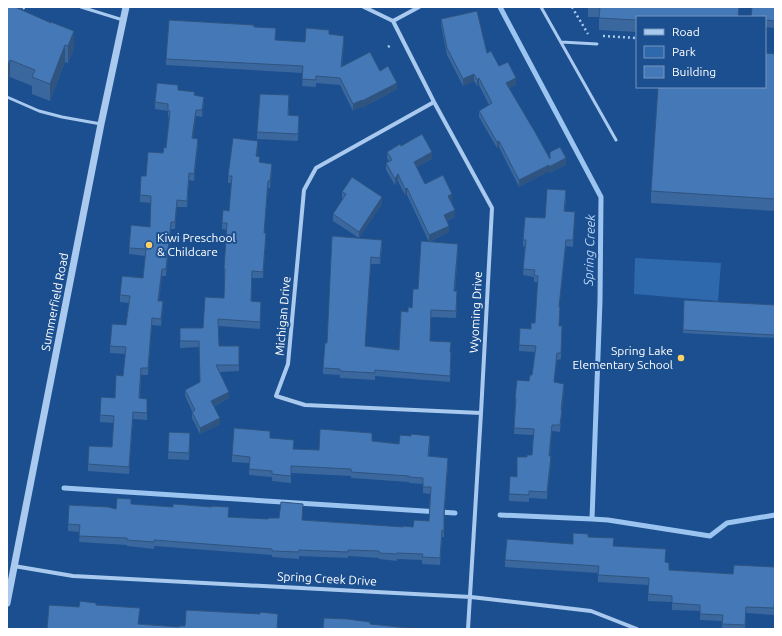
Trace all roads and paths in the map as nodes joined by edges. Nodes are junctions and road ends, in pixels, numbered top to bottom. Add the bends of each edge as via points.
1 (25, 7) edge
2 (81, 7) edge
3 (126, 7) edge
4 (364, 7) edge
5 (419, 7) edge
6 (542, 7) edge
7 (572, 7) edge
8 (16, 15) edge
9 (123, 20) junction
10 (393, 21) junction
11 (595, 35) dead end
12 (601, 36) dead end
13 (636, 38) edge
14 (561, 42) junction
15 (597, 44) dead end
16 (7, 97) edge
17 (434, 102) junction
18 (101, 124) junction
19 (616, 140) dead end
20 (481, 413) junction
21 (14, 566) junction
22 (471, 597) junction
23 (7, 602) edge
24 (468, 629) edge
25 (637, 629) edge

1 - 8 path
2 - 9 lane
3 - 9 street, Summerfield Road
4 - 10 street
5 - 10 street
6 - 14 lane
7 - 11 path via 588,35
9 - 18 street, Summerfield Road
10 - 17 street, Wyoming Drive
12 - 13 path
14 - 15 lane
14 - 19 lane
16 - 18 lane via 62,118
17 - 20 street, Wyoming Drive via 492,208
17 - 20 street, Michigan Drive via 316,168 313,173 304,190 288,364 276,396 305,405
18 - 21 street, Summerfield Road
20 - 22 street, Wyoming Drive
21 - 22 street, Spring Creek Drive via 74,576
21 - 23 street, Summerfield Road
22 - 24 street, Wyoming Drive
22 - 25 street, Spring Creek Drive via 591,612

